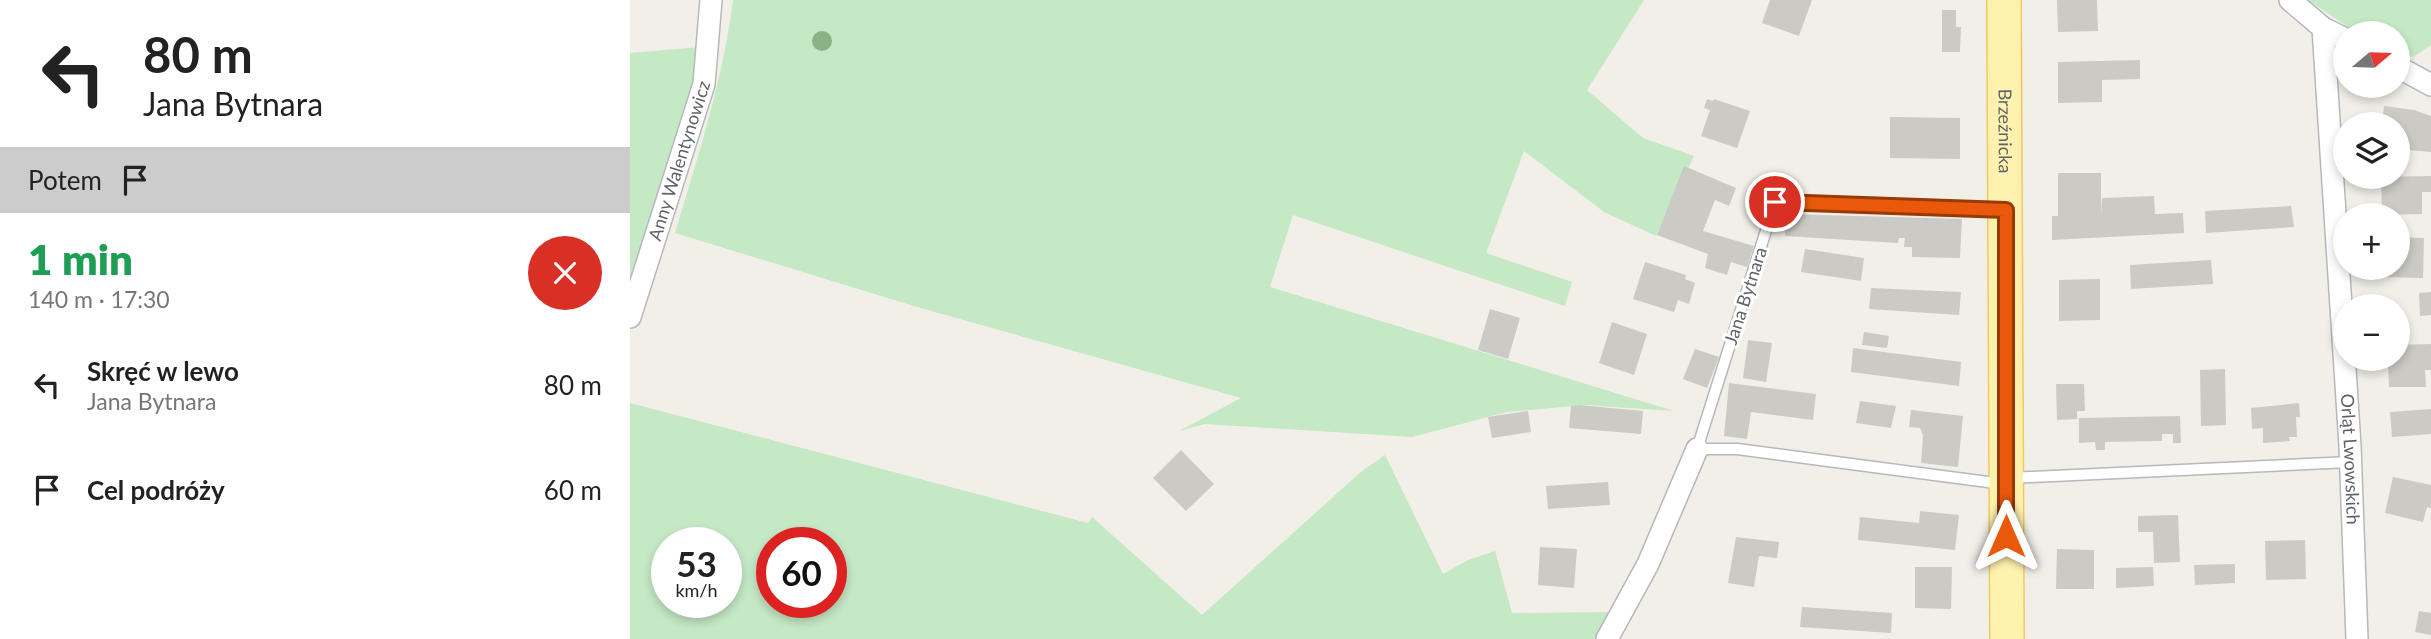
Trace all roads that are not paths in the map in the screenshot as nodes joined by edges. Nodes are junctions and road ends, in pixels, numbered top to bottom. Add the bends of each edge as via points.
1 (711, 0) edge
2 (2004, 0) edge
3 (2290, 0) edge
4 (2323, 28) junction
5 (2333, 33) edge
6 (2410, 74) edge
7 (2431, 85) edge
8 (2006, 210) junction
9 (630, 317) edge
10 (1697, 449) junction
11 (2350, 462) junction
12 (2006, 481) junction
13 (1607, 639) edge
14 (2007, 639) edge
15 (2357, 639) edge

1 - 9 street, Anny Walentynowicz via 704,84
2 - 8 main road, Brzeźnicka
3 - 4 street
4 - 5 street
4 - 11 street, Orląt Lwowskich
6 - 7 street
8 - 10 lane, Jana Bytnara via 1775,202
8 - 12 main road, Brzeźnicka
10 - 12 lane via 1737,449
10 - 13 street, Jana Bytnara via 1648,564
11 - 12 lane
11 - 15 street, Orląt Lwowskich
12 - 14 main road, Brzeźnicka

